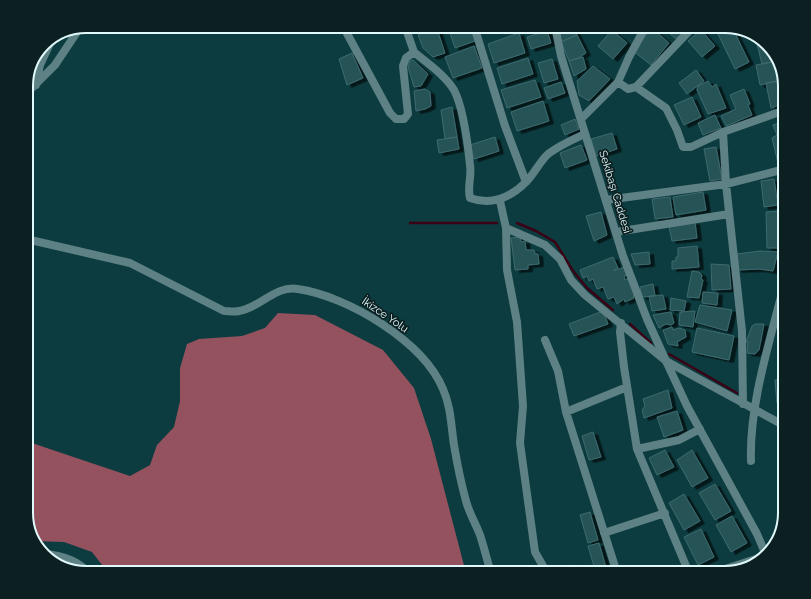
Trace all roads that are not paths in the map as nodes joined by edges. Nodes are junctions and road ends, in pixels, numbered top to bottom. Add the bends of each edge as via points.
1 (347, 33) edge
2 (407, 33) edge
3 (476, 33) edge
4 (556, 33) edge
5 (642, 33) edge
6 (687, 33) edge
7 (75, 34) edge
8 (414, 52) junction
9 (46, 53) edge
10 (618, 82) junction
11 (36, 86) junction
12 (636, 87) junction
13 (33, 88) edge
14 (778, 112) edge
15 (582, 118) junction
16 (723, 132) junction
17 (585, 134) junction
18 (778, 171) edge
19 (526, 182) junction
20 (726, 184) junction
21 (606, 200) junction
22 (500, 201) junction
23 (729, 214) junction
24 (506, 228) junction
25 (616, 232) junction
26 (33, 241) edge
27 (778, 310) edge
28 (621, 323) junction
29 (545, 340) dead end
30 (666, 361) junction
31 (627, 387) junction
32 (743, 404) junction
33 (754, 409) junction
34 (566, 412) junction
35 (778, 422) edge
36 (700, 429) junction
37 (637, 449) junction
38 (751, 462) dead end
39 (665, 513) junction
40 (604, 533) junction
41 (763, 549) edge
42 (53, 554) edge
43 (83, 566) edge
44 (489, 566) edge
45 (543, 566) edge
46 (615, 566) edge
47 (686, 566) edge

1 - 8 street via 390,113 396,119 404,119 408,114 403,66 406,58
2 - 8 street
3 - 19 street via 505,126
4 - 15 street, Sekibaşı Caddesi via 561,56
5 - 10 street
6 - 12 street
7 - 11 street
8 - 22 street via 434,68 453,89 459,102 470,165 467,188 470,198 480,202
9 - 11 street
10 - 12 street via 628,89
10 - 15 street
11 - 13 street
12 - 16 street via 666,108 683,147 691,147
14 - 16 street
15 - 17 street, Sekibaşı Caddesi
16 - 20 street
17 - 19 street via 546,156
17 - 21 street, Sekibaşı Caddesi
18 - 20 street
19 - 22 street
20 - 21 street
20 - 23 street
21 - 25 street, Sekibaşı Caddesi
22 - 24 street
23 - 25 street
23 - 32 street via 742,331
24 - 28 street via 545,245 560,259 571,280 585,295
24 - 45 street via 507,270 517,322 523,406 520,443 535,552
25 - 30 street, Sekibaşı Caddesi via 647,318
26 - 44 street, İkizce Yolu via 130,263 224,310 239,311 281,290 296,288 328,296 358,309 394,333 412,347 443,387 450,407 454,445 466,502 480,534
27 - 33 street
28 - 30 street
28 - 31 street
29 - 34 street via 558,371
30 - 32 street
30 - 36 street, Sekibaşı Caddesi
31 - 34 street
31 - 37 street
32 - 33 street
33 - 35 street
33 - 38 street via 750,444
34 - 40 street
36 - 37 street via 679,440
36 - 41 street, Sekibaşı Caddesi
37 - 39 street
39 - 40 street
39 - 47 street
40 - 46 street
42 - 43 street

